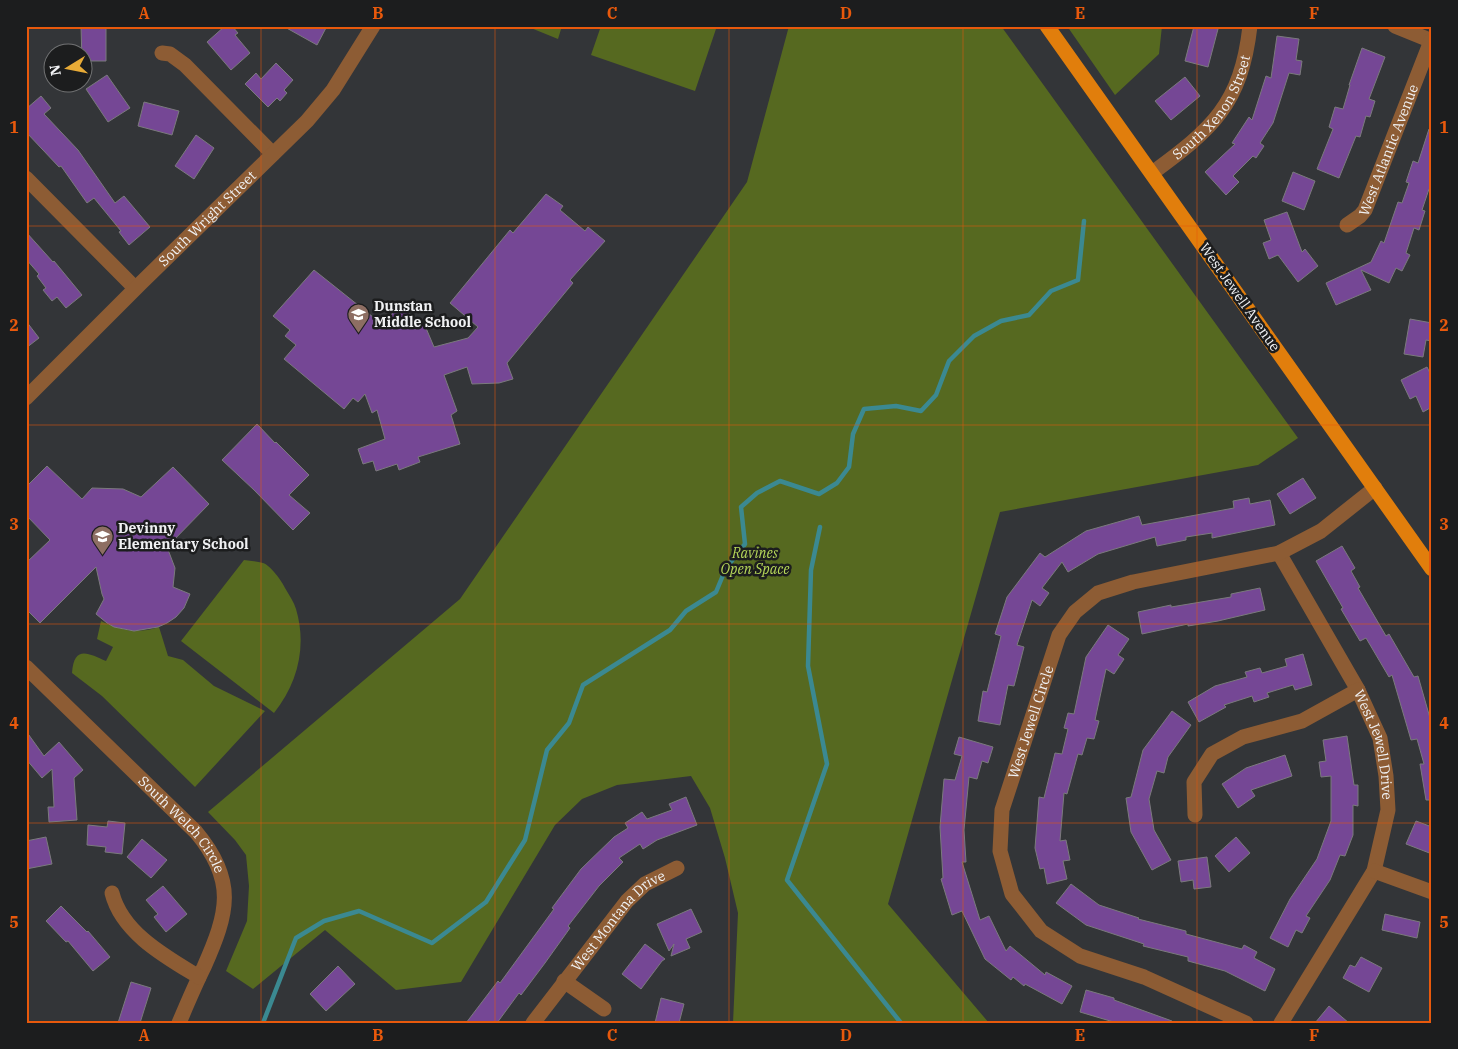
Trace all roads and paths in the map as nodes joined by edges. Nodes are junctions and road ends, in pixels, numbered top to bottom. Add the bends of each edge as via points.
1 (373, 26) edge
2 (1047, 26) edge
3 (1250, 26) edge
4 (1394, 26) edge
5 (1431, 41) edge
6 (162, 53) dead end
7 (273, 154) junction
8 (1152, 173) junction
9 (26, 178) edge
10 (1347, 225) dead end
11 (135, 288) junction
12 (26, 398) edge
13 (1375, 488) junction
14 (1279, 553) junction
15 (1432, 569) edge
16 (26, 667) edge
17 (1358, 690) junction
18 (1195, 815) dead end
19 (676, 868) dead end
20 (1374, 871) junction
21 (112, 892) dead end
22 (1432, 892) edge
23 (199, 977) junction
24 (564, 981) junction
25 (604, 1009) dead end
26 (179, 1023) edge
27 (533, 1023) edge
28 (1246, 1023) edge
29 (1281, 1023) edge

1 - 7 street, South Wright Street via 333,90
2 - 8 main road, West Jewell Avenue
3 - 8 street, South Xenon Street via 1241,70 1219,115 1200,136
4 - 5 street
5 - 10 street, West Atlantic Avenue via 1364,210
6 - 7 street via 170,54 185,65
7 - 11 street, South Wright Street
8 - 13 main road, West Jewell Avenue
9 - 11 street
11 - 12 street, South Wright Street
13 - 14 street, West Jewell Circle via 1321,531
13 - 15 main road, West Jewell Avenue
14 - 17 street, West Jewell Drive
14 - 28 street, West Jewell Circle via 1133,582 1098,593 1075,612 1059,636 1002,810 1000,851 1012,894 1041,931 1080,956 1144,977
16 - 23 street, South Welch Circle via 196,832 212,853 224,882 225,904 220,928
17 - 18 street via 1302,721 1243,737 1212,754 1194,782
17 - 20 street, West Jewell Drive via 1380,738 1386,776 1388,810
19 - 24 street, West Montana Drive via 645,884 627,900
20 - 22 street
20 - 29 street, West Jewell Drive
21 - 23 street via 121,915 134,930 162,954
23 - 26 street, South Welch Circle
24 - 25 street, West Montana Drive
24 - 27 street, West Montana Drive

